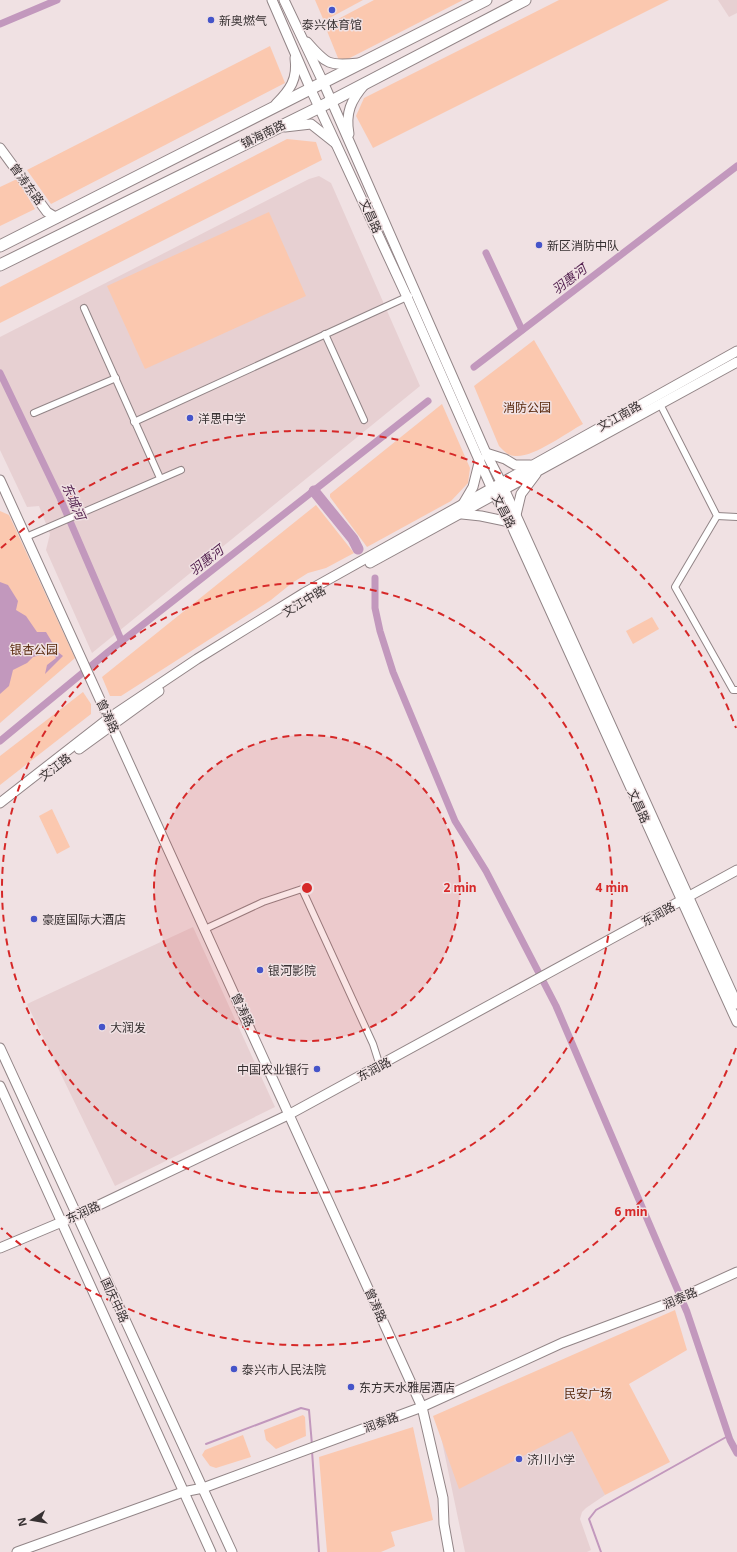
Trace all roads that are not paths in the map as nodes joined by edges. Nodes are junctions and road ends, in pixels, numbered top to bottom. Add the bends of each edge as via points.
1 (272, 0) edge
2 (284, 0) edge
3 (486, 0) edge
4 (525, 0) edge
5 (301, 34) junction
6 (293, 47) junction
7 (360, 63) junction
8 (368, 80) junction
9 (324, 84) junction
10 (311, 90) junction
11 (331, 101) junction
12 (320, 107) junction
13 (271, 110) junction
14 (272, 130) junction
15 (338, 146) junction
16 (0, 148) edge
17 (352, 151) junction
18 (57, 218) junction
19 (0, 246) edge
20 (0, 266) edge
21 (416, 292) junction
22 (407, 297) junction
23 (84, 308) dead end
24 (325, 334) junction
25 (737, 350) edge
26 (737, 362) edge
27 (116, 378) junction
28 (660, 404) junction
29 (34, 413) dead end
30 (364, 420) dead end
31 (134, 422) junction
32 (483, 456) junction
33 (535, 468) junction
34 (181, 470) dead end
35 (160, 478) junction
36 (0, 480) edge
37 (503, 486) junction
38 (493, 492) junction
39 (3, 494) edge
40 (462, 510) junction
41 (717, 516) junction
42 (737, 517) edge
43 (513, 518) junction
44 (26, 537) junction
45 (737, 690) edge
46 (110, 722) junction
47 (0, 803) edge
48 (0, 810) edge
49 (737, 870) edge
50 (685, 900) junction
51 (205, 929) junction
52 (737, 1004) edge
53 (737, 1022) edge
54 (0, 1048) edge
55 (380, 1066) junction
56 (0, 1086) edge
57 (290, 1114) junction
58 (76, 1216) junction
59 (62, 1222) junction
60 (0, 1248) edge
61 (737, 1272) edge
62 (422, 1407) junction
63 (203, 1488) junction
64 (183, 1492) junction
65 (17, 1552) edge
66 (210, 1552) edge
67 (232, 1552) edge
68 (449, 1552) edge

1 - 6 main road, 文昌路
2 - 5 main road, 文昌路
3 - 7 highway, 镇海南路
4 - 8 highway, 镇海南路
5 - 7 main road via 331,64 339,66
5 - 9 main road, 文昌路
6 - 10 main road, 文昌路
6 - 13 main road via 296,62 294,82
7 - 9 highway, 镇海南路
8 - 11 highway, 镇海南路
8 - 17 main road via 353,98 348,109 347,124
9 - 10 highway, 镇海南路
9 - 11 main road, 文昌路
10 - 12 main road, 文昌路
10 - 13 highway, 镇海南路
11 - 12 highway, 镇海南路
11 - 17 main road, 文昌路
12 - 14 highway, 镇海南路
12 - 15 main road, 文昌路
13 - 18 highway, 镇海南路
14 - 15 main road via 290,125 311,124
14 - 20 highway, 镇海南路
15 - 22 main road, 文昌路
16 - 18 main road, 曾涛东路 via 47,212
17 - 21 main road, 文昌路
18 - 19 highway, 镇海南路
21 - 22 street
21 - 32 main road, 文昌路
22 - 24 street
22 - 32 main road, 文昌路
23 - 27 street
24 - 30 street
24 - 31 street
25 - 33 main road, 文江南路
26 - 28 main road, 文江南路
27 - 29 street
27 - 31 street
28 - 33 main road, 文江南路
28 - 41 street
31 - 35 street
32 - 33 main road via 505,459 515,465
32 - 37 main road, 文昌路
32 - 38 main road, 文昌路
32 - 40 main road
33 - 37 main road, 文江南路
33 - 43 main road via 521,494
34 - 35 street
35 - 44 street
36 - 39 main road, 曾涛路
37 - 38 main road, 文江中路
37 - 43 main road, 文昌路
38 - 40 main road, 文江中路
38 - 43 main road, 文昌路
39 - 44 main road, 曾涛路
40 - 43 main road
40 - 46 main road, 文江中路 via 311,596
41 - 42 street
41 - 45 street via 675,587 733,690
43 - 50 main road, 文昌路
44 - 46 main road, 曾涛路
46 - 47 main road
46 - 48 main road, 文江路
46 - 51 main road, 曾涛路
49 - 50 main road, 东润路
50 - 52 main road, 文昌路
50 - 53 main road, 文昌路
50 - 55 main road, 东润路
51 - 55 street via 262,902 302,888 373,1044
51 - 57 main road, 曾涛路
54 - 58 main road, 国庆中路
55 - 57 main road, 东润路
56 - 59 main road
57 - 58 main road, 东润路
57 - 62 main road, 曾涛路
58 - 59 main road, 东润路
58 - 63 main road, 国庆中路
59 - 60 main road, 东润路
59 - 64 main road
61 - 62 main road, 润泰路 via 668,1303 562,1344
62 - 63 main road, 润泰路
62 - 68 main road, 曾涛路 via 443,1498
63 - 64 main road, 润泰路
63 - 67 main road, 国庆中路
64 - 65 main road, 润泰路
64 - 66 main road

